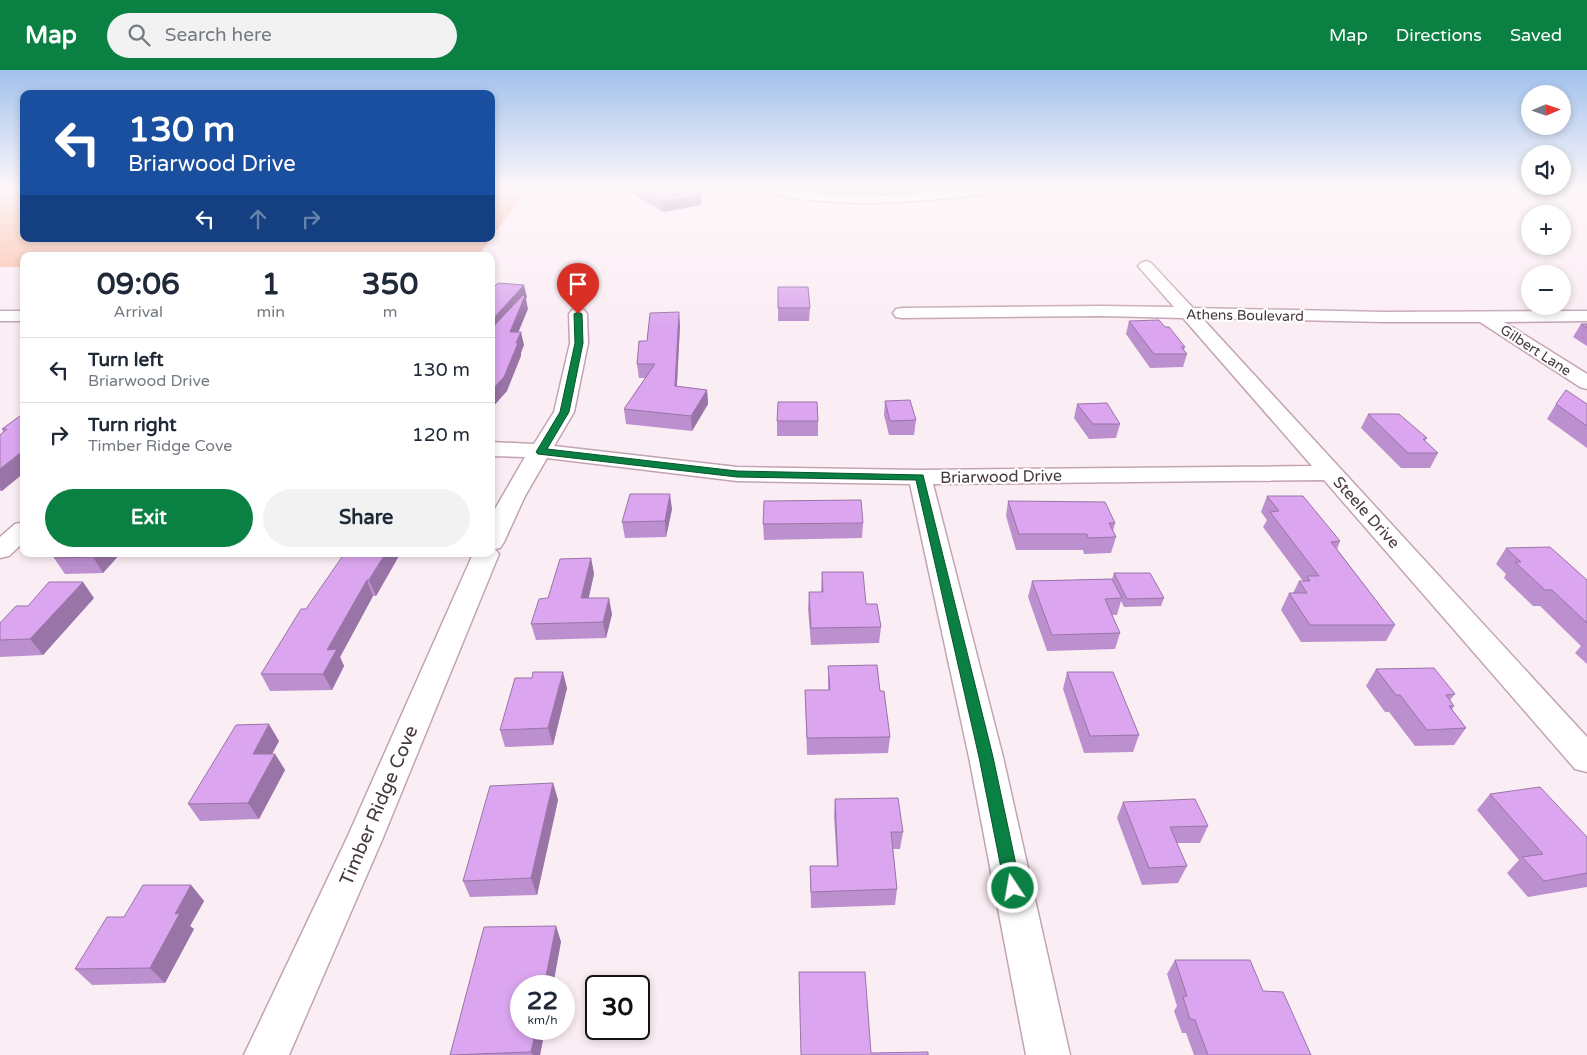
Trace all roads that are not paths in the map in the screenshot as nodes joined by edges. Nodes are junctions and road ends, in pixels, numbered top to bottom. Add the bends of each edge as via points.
1 (1146, 266) dead end
2 (902, 313) dead end
3 (578, 314) dead end
4 (1191, 314) junction
5 (0, 316) edge
6 (20, 316) edge
7 (1485, 316) junction
8 (1587, 316) edge
9 (1587, 384) edge
10 (495, 449) edge
11 (541, 452) junction
12 (1332, 473) junction
13 (920, 477) junction
14 (20, 532) edge
15 (495, 534) edge
16 (0, 550) edge
17 (485, 557) edge
18 (1587, 759) edge
19 (266, 1055) edge
20 (1048, 1055) edge

1 - 4 street, Steele Drive
2 - 4 street, Athens Boulevard via 1102,311
3 - 11 street via 579,343 564,412
4 - 7 street, Athens Boulevard
4 - 12 street, Steele Drive
5 - 6 street
7 - 8 street, Athens Boulevard
7 - 9 street, Gilbert Lane
10 - 11 street, Briarwood Drive
11 - 13 street, Briarwood Drive via 737,474
11 - 15 street via 513,496
12 - 13 street, Briarwood Drive
12 - 18 street, Steele Drive
13 - 20 street via 986,757
14 - 16 street
17 - 19 street, Timber Ridge Cove via 364,840

